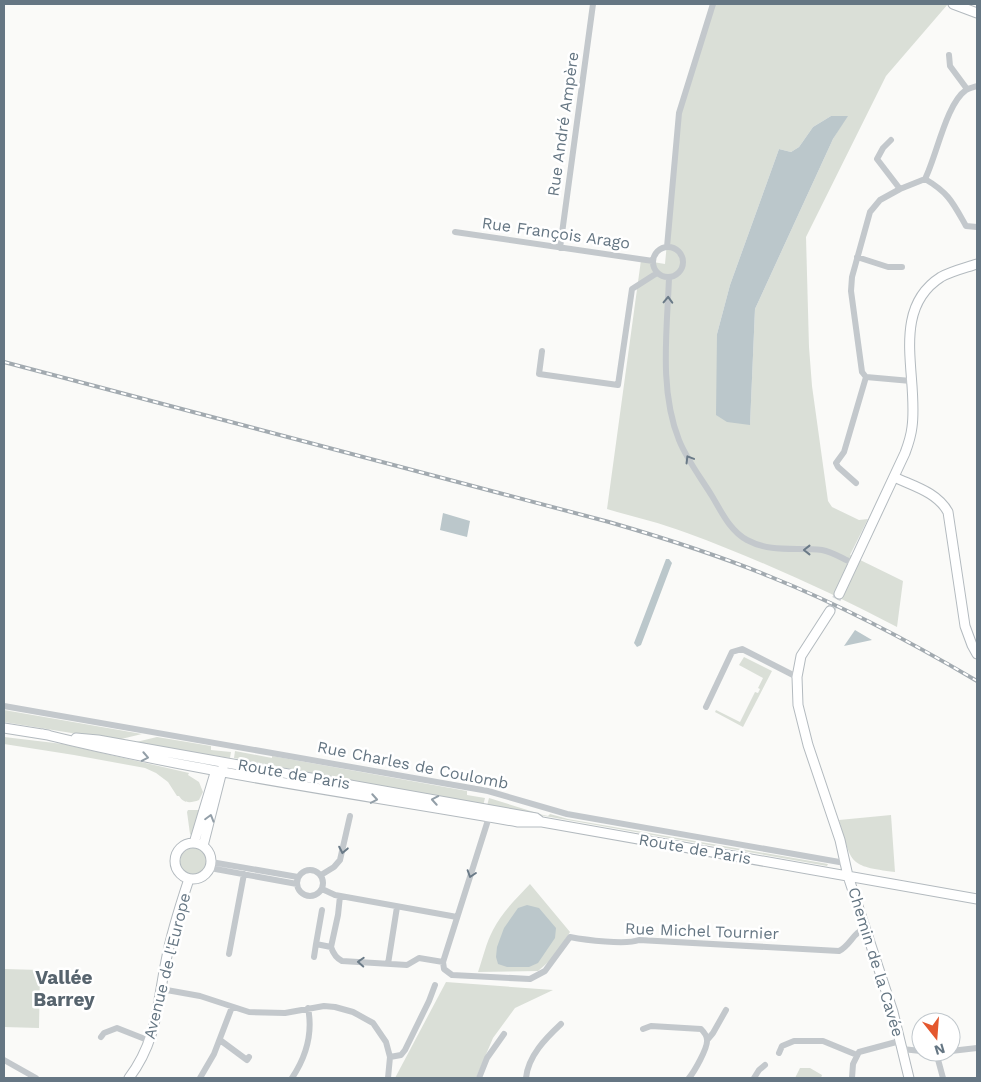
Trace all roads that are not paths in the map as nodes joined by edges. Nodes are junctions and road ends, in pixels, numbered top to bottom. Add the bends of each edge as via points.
1 (593, 4) edge
2 (713, 4) edge
3 (953, 4) edge
4 (977, 13) edge
5 (949, 55) dead end
6 (977, 86) edge
7 (967, 89) junction
8 (891, 140) dead end
9 (925, 179) junction
10 (900, 189) junction
11 (977, 226) edge
12 (455, 232) dead end
13 (667, 247) junction
14 (560, 248) junction
15 (858, 257) junction
16 (653, 261) junction
17 (977, 264) edge
18 (902, 268) dead end
19 (657, 273) junction
20 (669, 278) junction
21 (542, 351) dead end
22 (866, 377) junction
23 (911, 381) junction
24 (894, 477) junction
25 (856, 483) dead end
26 (853, 563) junction
27 (839, 594) tunnel mouth
28 (830, 612) tunnel mouth
29 (977, 654) edge
30 (797, 677) junction
31 (4, 706) edge
32 (706, 707) dead end
33 (4, 728) edge
34 (220, 766) junction
35 (500, 811) junction
36 (350, 816) dead end
37 (489, 817) junction
38 (542, 822) junction
39 (194, 843) junction
40 (203, 846) junction
41 (845, 863) junction
42 (211, 865) junction
43 (244, 874) junction
44 (321, 875) junction
45 (848, 876) junction
46 (189, 879) junction
47 (297, 881) junction
48 (322, 889) junction
49 (340, 896) junction
50 (977, 899) edge
51 (397, 906) junction
52 (322, 910) dead end
53 (457, 917) junction
54 (866, 928) junction
55 (316, 944) junction
56 (331, 947) junction
57 (229, 954) dead end
58 (314, 957) dead end
59 (443, 962) junction
60 (388, 964) junction
61 (435, 985) dead end
62 (161, 989) junction
63 (232, 1007) junction
64 (308, 1008) junction
65 (726, 1010) dead end
66 (561, 1024) dead end
67 (643, 1029) dead end
68 (504, 1034) dead end
69 (101, 1037) dead end
70 (708, 1039) junction
71 (220, 1040) junction
72 (150, 1041) junction
73 (901, 1045) junction
74 (977, 1048) edge
75 (911, 1049) edge
76 (961, 1049) edge
77 (779, 1054) dead end
78 (857, 1055) junction
79 (249, 1057) dead end
80 (390, 1057) junction
81 (4, 1060) edge
82 (939, 1062) edge
83 (765, 1065) dead end
84 (36, 1078) edge
85 (129, 1078) edge
86 (200, 1078) edge
87 (292, 1078) edge
88 (388, 1078) edge
89 (479, 1078) edge
90 (526, 1078) edge
91 (688, 1078) edge
92 (754, 1078) edge
93 (852, 1078) edge
94 (909, 1078) edge
95 (943, 1078) edge

1 - 14 street, Rue André Ampère
2 - 13 street via 679,113
3 - 4 street
5 - 7 street via 950,66
6 - 7 street
7 - 9 street via 951,108
8 - 10 street via 877,159
9 - 10 street
9 - 11 street via 952,200 966,226
10 - 15 street via 880,200 870,212
12 - 14 street, Rue François Arago
13 - 16 street via 657,252
13 - 20 street via 682,255 684,264 677,275
14 - 16 street, Rue François Arago
15 - 18 street
15 - 22 street via 851,291 862,372
16 - 19 street
17 - 23 street via 941,278 918,302 910,329
19 - 20 street
19 - 21 street via 632,289 618,385 539,374
26 -> 20 street via 826,551 782,550 754,543 741,537 729,523 686,454 673,421 667,382
22 - 23 street
22 - 25 street via 844,452 836,463
23 - 24 street via 911,434
24 - 26 street
24 - 29 street via 935,497 948,512 965,626
26 - 27 street
28 - 30 street via 805,650
30 - 32 street via 742,649 732,652
30 - 41 street, Chemin de la Cavée via 802,723
31 - 41 street, Rue Charles de Coulomb via 488,791 567,814
33 - 34 street, Route de Paris via 97,748
35 -> 34 street, Route de Paris
34 -> 37 street, Route de Paris
34 - 39 street
40 -> 34 street
35 - 37 street
35 - 38 street, Route de Paris
36 -> 44 street via 341,858 336,866
37 - 38 street, Route de Paris
37 -> 53 street
38 - 45 street, Route de Paris
39 - 40 street
39 - 46 street via 180,848 174,860 179,874
40 - 42 street via 210,855
41 - 45 street, Chemin de la Cavée
42 - 43 street
42 - 46 street via 200,878
42 - 47 street
43 - 47 street
43 - 57 street
44 - 47 street via 310,869 304,871
44 - 48 street
45 - 50 street, Route de Paris
45 - 54 street, Chemin de la Cavée
46 - 62 street, Avenue de l'Europe via 168,949
47 - 48 street via 300,892 307,896 316,895
48 - 49 street
49 - 51 street
49 - 56 street
51 - 53 street
51 - 60 street
52 - 55 street
53 - 59 street
54 - 59 street, Rue Michel Tournier via 858,931 839,951 570,937 545,971 530,979 457,976 446,972
54 - 73 street, Chemin de la Cavée
55 - 56 street
55 - 58 street
60 -> 56 street via 342,961
59 - 60 street via 419,958 407,965
61 - 80 street via 405,1050 401,1055
62 - 63 street via 200,996
62 - 72 street, Avenue de l'Europe
63 - 64 street via 272,1014
63 - 71 street
64 - 80 street via 335,1007 366,1018 382,1035
64 - 87 street via 308,1040
65 - 70 street
66 - 90 street via 546,1037 536,1052
67 - 70 street via 651,1026 695,1028 701,1029
68 - 89 street
69 - 72 street via 117,1028
70 - 91 street
71 - 79 street via 247,1060
71 - 86 street
72 - 85 street, Avenue de l'Europe
73 - 75 street
73 - 78 street via 866,1050
73 - 94 street, Chemin de la Cavée
74 - 76 street
77 - 78 street via 782,1046 794,1041 824,1041
78 - 93 street
80 - 88 street
81 - 84 street
82 - 95 street
83 - 92 street

